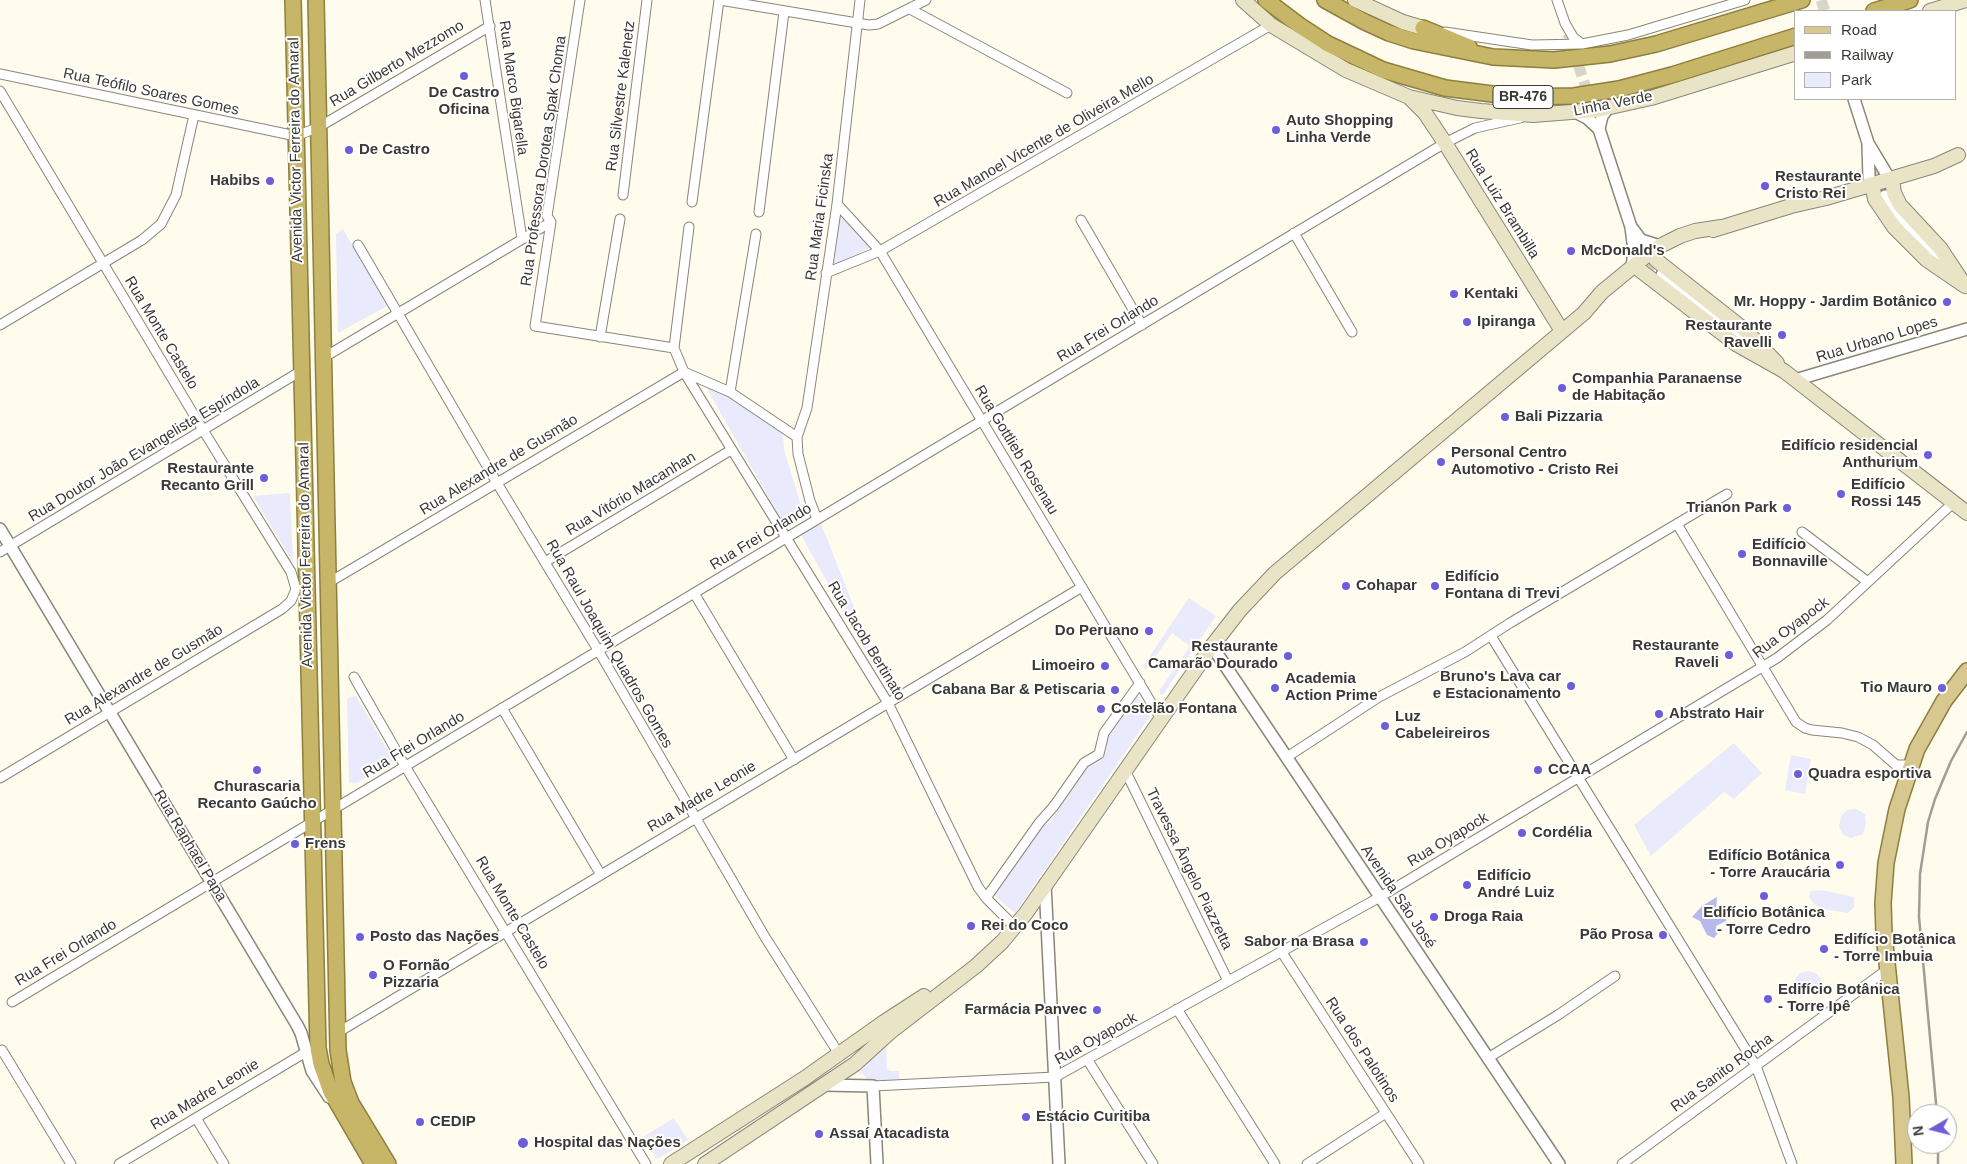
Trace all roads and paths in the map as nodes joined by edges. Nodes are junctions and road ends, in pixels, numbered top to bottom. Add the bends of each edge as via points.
1 (293, 0) edge
2 (316, 0) edge
3 (486, 0) edge
4 (580, 0) edge
5 (647, 0) edge
6 (720, 0) edge
7 (860, 0) edge
8 (926, 0) edge
9 (1243, 0) edge
10 (1266, 0) edge
11 (1325, 0) edge
12 (1355, 0) edge
13 (1557, 0) edge
14 (1745, 0) edge
15 (1802, 0) edge
16 (1910, 0) edge
17 (1966, 0) edge
18 (730, 1) edge
19 (1379, 6) edge
20 (910, 8) junction
21 (1877, 10) edge
22 (1933, 10) edge
23 (784, 12) junction
24 (858, 23) junction
25 (1565, 23) junction
26 (1271, 25) junction
27 (490, 26) junction
28 (1423, 28) junction
29 (1794, 37) edge
30 (1582, 44) junction
31 (1558, 46) junction
32 (1794, 54) edge
33 (1493, 57) junction
34 (0, 74) edge
35 (0, 91) edge
36 (1067, 93) dead end
37 (1409, 97) junction
38 (1854, 100) edge
39 (1608, 108) junction
40 (1577, 113) junction
41 (194, 115) junction
42 (1533, 115) junction
43 (319, 127) junction
44 (1599, 129) junction
45 (296, 136) junction
46 (1445, 143) junction
47 (1868, 143) junction
48 (1962, 153) edge
49 (1889, 176) junction
50 (1871, 181) junction
51 (623, 195) dead end
52 (1885, 196) tunnel mouth
53 (692, 202) dead end
54 (837, 204) junction
55 (759, 212) dead end
56 (620, 219) dead end
57 (1082, 220) dead end
58 (550, 222) junction
59 (689, 227) dead end
60 (1631, 227) junction
61 (1721, 227) junction
62 (1294, 233) junction
63 (756, 234) dead end
64 (522, 239) junction
65 (358, 245) dead end
66 (1660, 246) junction
67 (880, 251) junction
68 (1656, 260) junction
69 (104, 263) junction
70 (1637, 269) junction
71 (826, 273) junction
72 (1662, 274) tunnel mouth
73 (1966, 287) edge
74 (398, 313) junction
75 (1142, 324) junction
76 (0, 325) edge
77 (1967, 329) edge
78 (1562, 331) junction
79 (1352, 332) dead end
80 (600, 336) junction
81 (674, 348) junction
82 (323, 358) junction
83 (301, 371) junction
84 (1784, 371) junction
85 (684, 372) junction
86 (1795, 380) junction
87 (730, 392) junction
88 (982, 420) junction
89 (203, 430) junction
90 (797, 437) junction
91 (731, 450) junction
92 (497, 482) junction
93 (1727, 494) dead end
94 (1953, 503) junction
95 (1967, 513) edge
96 (817, 519) junction
97 (1677, 524) junction
98 (0, 529) edge
99 (1802, 532) dead end
100 (787, 537) junction
101 (10, 546) junction
102 (0, 552) edge
103 (545, 562) junction
104 (328, 582) junction
105 (1868, 582) junction
106 (1082, 587) junction
107 (296, 590) joint
108 (694, 593) junction
109 (1492, 636) junction
110 (1212, 646) junction
111 (598, 650) junction
112 (1763, 667) junction
113 (1967, 671) edge
114 (354, 677) dead end
115 (1140, 683) junction
116 (888, 703) junction
117 (502, 708) junction
118 (110, 712) junction
119 (1161, 719) junction
120 (1287, 757) junction
121 (794, 760) junction
122 (1911, 765) junction
123 (405, 766) junction
124 (1125, 770) junction
125 (0, 778) edge
126 (1578, 778) junction
127 (333, 809) junction
128 (695, 819) junction
129 (312, 822) junction
130 (601, 876) junction
131 (212, 882) junction
132 (1046, 884) junction
133 (1380, 897) junction
134 (986, 898) junction
135 (1016, 927) junction
136 (507, 932) junction
137 (1282, 951) junction
138 (1888, 970) junction
139 (1615, 976) dead end
140 (960, 978) junction
141 (1228, 981) junction
142 (12, 1002) dead end
143 (1178, 1009) junction
144 (316, 1018) junction
145 (299, 1028) junction
146 (337, 1033) junction
147 (2, 1050) dead end
148 (306, 1052) junction
149 (839, 1054) junction
150 (1488, 1058) junction
151 (1087, 1059) junction
152 (1756, 1066) junction
153 (1055, 1077) junction
154 (824, 1085) junction
155 (873, 1086) junction
156 (338, 1106) junction
157 (1386, 1113) junction
158 (196, 1118) junction
159 (71, 1164) edge
160 (119, 1164) edge
161 (224, 1164) edge
162 (373, 1164) edge
163 (388, 1164) edge
164 (646, 1164) edge
165 (671, 1164) edge
166 (705, 1164) edge
167 (877, 1164) edge
168 (1059, 1164) edge
169 (1153, 1164) edge
170 (1275, 1164) edge
171 (1307, 1164) edge
172 (1419, 1164) edge
173 (1559, 1164) edge
174 (1622, 1164) edge
175 (1792, 1164) edge
176 (1904, 1164) edge

1 - 45 highway, Avenida Victor Ferreira do Amaral
2 - 43 highway, Avenida Victor Ferreira do Amaral
3 - 27 street, Rua Marco Bigarella
4 - 58 street, Rua Professora Dorotea Spak Choma via 547,216
5 - 51 street, Rua Silvestre Kalenetz
6 - 18 street
6 - 53 street
7 - 24 street, Rua Maria Ficinska
8 - 20 street
9 - 26 main road, Linha Verde
10 - 29 highway, Linha Verde / BR-476 via 1328,44 1382,70 1445,88 1516,97 1574,96 1619,89
11 - 33 highway via 1389,33 1438,48
12 - 19 main road
13 - 25 street
14 - 30 street via 1628,35
15 - 33 highway via 1656,44 1610,54 1554,60
16 - 21 highway
17 - 22 main road
18 - 23 street
19 - 28 main road
20 - 24 street via 878,24
20 - 36 street
23 - 24 street
23 - 55 street
24 - 54 street, Rua Maria Ficinska
25 - 30 street via 1573,37
25 - 31 street
26 - 37 main road, Linha Verde via 1346,70
26 - 67 street, Rua Manoel Vicente de Oliveira Mello
27 - 43 street, Rua Gilberto Mezzomo
27 - 64 street, Rua Marco Bigarella
28 - 31 street via 1521,44
28 - 33 highway
30 - 31 street
32 - 39 main road, Linha Verde
34 - 41 street, Rua Teófilo Soares Gomes
35 - 69 street, Rua Monte Castelo
37 - 42 main road, Linha Verde via 1457,108
37 - 46 main road, Rua Luiz Brambilla via 1425,113
38 - 47 street
39 - 40 main road, Linha Verde
39 - 44 street
40 - 42 main road, Linha Verde
40 - 44 street
41 - 45 street, Rua Teófilo Soares Gomes
41 - 69 street via 169,211 153,232
42 - 46 street, Rua Frei Orlando via 1475,128
43 - 45 street, Rua Gilberto Mezzomo
43 - 82 highway, Avenida Victor Ferreira do Amaral
44 - 60 street
45 - 83 highway, Avenida Victor Ferreira do Amaral
46 - 62 street, Rua Frei Orlando
46 - 78 main road, Rua Luiz Brambilla
47 - 49 street
47 - 50 street
48 - 49 main road via 1934,166
49 - 50 main road
49 - 73 main road via 1900,205 1940,248
50 - 61 main road via 1826,198
50 - 73 main road via 1878,203 1894,227 1927,260
52 - 73 street via 1905,225
54 - 67 street, Rua Gottlieb Rosenau
54 - 71 street, Rua Maria Ficinska
56 - 80 street
57 - 75 street
58 - 64 street
58 - 80 street, Rua Professora Dorotea Spak Choma via 535,326
59 - 81 street
60 - 66 street via 1641,240
60 - 70 street
61 - 66 main road via 1695,231
61 - 68 main road
62 - 75 street, Rua Frei Orlando
62 - 79 street
63 - 87 street
64 - 74 street
65 - 74 street, Rua Raul Joaquim Quadros Gomes
66 - 70 main road
67 - 71 street, Rua Manoel Vicente de Oliveira Mello
67 - 88 street, Rua Gottlieb Rosenau
68 - 70 main road
68 - 84 main road via 1746,331
69 - 76 street
69 - 89 street, Rua Monte Castelo
70 - 78 main road via 1605,301
70 - 84 main road via 1736,344
71 - 90 street, Rua Maria Ficinska via 807,408
72 - 84 street
74 - 82 street
74 - 92 street, Rua Raul Joaquim Quadros Gomes
75 - 88 street, Rua Frei Orlando
77 - 86 street, Rua Urbano Lopes
78 - 110 main road via 1294,556 1240,610
80 - 81 street
81 - 85 street, Rua Jacob Bertinato
82 - 104 highway, Avenida Victor Ferreira do Amaral
83 - 89 street, Rua Doutor João Evangelista Espíndola
83 - 129 highway, Avenida Victor Ferreira do Amaral
84 - 86 main road
85 - 87 street
85 - 91 street, Rua Jacob Bertinato
85 - 92 street, Rua Alexandre de Gusmão
86 - 94 main road
87 - 90 street
88 - 96 street, Rua Frei Orlando
88 - 106 street, Rua Gottlieb Rosenau
89 - 101 street, Rua Doutor João Evangelista Espíndola
89 - 107 street, Rua Monte Castelo via 291,572
90 - 96 street via 798,454
91 - 100 street, Rua Jacob Bertinato
91 - 103 street, Rua Vitório Macanhan
92 - 103 street, Rua Raul Joaquim Quadros Gomes
92 - 104 street, Rua Alexandre de Gusmão
93 - 97 street
94 - 95 main road
94 - 105 street, Rua Oyapock
96 - 100 street, Rua Frei Orlando
97 - 109 street
97 - 112 street
98 - 101 street, Rua Raphael Papa
99 - 105 street
100 - 108 street, Rua Frei Orlando
100 - 116 street, Rua Jacob Bertinato
101 - 102 street, Rua Doutor João Evangelista Espíndola
101 - 118 street, Rua Raphael Papa
103 - 111 street, Rua Raul Joaquim Quadros Gomes
104 - 127 highway, Avenida Victor Ferreira do Amaral
105 - 112 street, Rua Oyapock via 1810,634
106 - 115 street, Rua Gottlieb Rosenau
106 - 116 street, Rua Madre Leonie
107 - 118 street, Rua Alexandre de Gusmão via 282,609
108 - 111 street, Rua Frei Orlando
108 - 121 street
109 - 120 street via 1379,697
109 - 126 street
110 - 119 main road
110 - 120 street, Avenida São José
111 - 117 street, Rua Frei Orlando
111 - 128 street, Rua Raul Joaquim Quadros Gomes
112 - 122 street via 1799,725 1858,737 1896,765
112 - 126 street, Rua Oyapock
113 - 122 main road via 1934,717
114 - 123 street, Rua Monte Castelo
115 - 119 street, Rua Gottlieb Rosenau
115 - 134 street via 1104,733 1099,754 1084,763
116 - 121 street, Rua Madre Leonie
116 - 134 street, Rua Jacob Bertinato via 978,888
117 - 123 street, Rua Frei Orlando
117 - 130 street
118 - 125 street, Rua Alexandre de Gusmão
118 - 131 street, Rua Raphael Papa
119 - 124 main road
120 - 133 street, Avenida São José
121 - 128 street, Rua Madre Leonie
122 - 138 main road via 1892,827 1886,863 1883,903
123 - 127 street, Rua Frei Orlando
123 - 136 street, Rua Monte Castelo
124 - 132 main road
124 - 141 street, Travessa Ângelo Piazzetta
126 - 133 street, Rua Oyapock
126 - 152 street
127 - 129 street, Rua Frei Orlando
127 - 146 highway, Avenida Victor Ferreira do Amaral
128 - 130 street, Rua Madre Leonie
128 - 149 street, Rua Raul Joaquim Quadros Gomes via 764,937
129 - 131 street, Rua Frei Orlando
129 - 144 highway, Avenida Victor Ferreira do Amaral
130 - 136 street, Rua Madre Leonie
131 - 142 street, Rua Frei Orlando
131 - 145 street, Rua Raphael Papa
132 - 135 main road
132 - 153 street
133 - 137 street, Rua Oyapock
133 - 150 street, Avenida São José
134 - 135 street, Rua Jacob Bertinato
135 - 140 main road
136 - 146 street, Rua Madre Leonie
136 - 164 street, Rua Monte Castelo
137 - 141 street, Rua Oyapock
137 - 157 street, Rua dos Palotinos
138 - 152 street, Rua Sanito Rocha
138 - 176 main road via 1902,1106
139 - 150 street
140 - 149 main road via 923,996
140 - 154 main road
141 - 143 street, Rua Oyapock
143 - 151 street, Rua Oyapock
143 - 170 street
144 - 145 street via 316,1024 311,1027
144 - 156 highway, Avenida Victor Ferreira do Amaral via 321,1064
145 - 148 street, Rua Raphael Papa
146 - 163 highway, Avenida Victor Ferreira do Amaral via 339,1063 346,1091
147 - 159 street
148 - 156 street, Rua Raphael Papa via 317,1080
148 - 158 street, Rua Madre Leonie
149 - 165 main road
150 - 173 street, Avenida São José
151 - 153 street, Rua Oyapock
151 - 169 street
152 - 174 street, Rua Sanito Rocha
152 - 175 street
153 - 155 street, Rua Oyapock
153 - 168 street
154 - 155 street
154 - 166 main road
155 - 167 street
156 - 162 highway, Rua Raphael Papa
157 - 171 street
157 - 172 street, Rua dos Palotinos
158 - 160 street, Rua Madre Leonie
158 - 161 street

